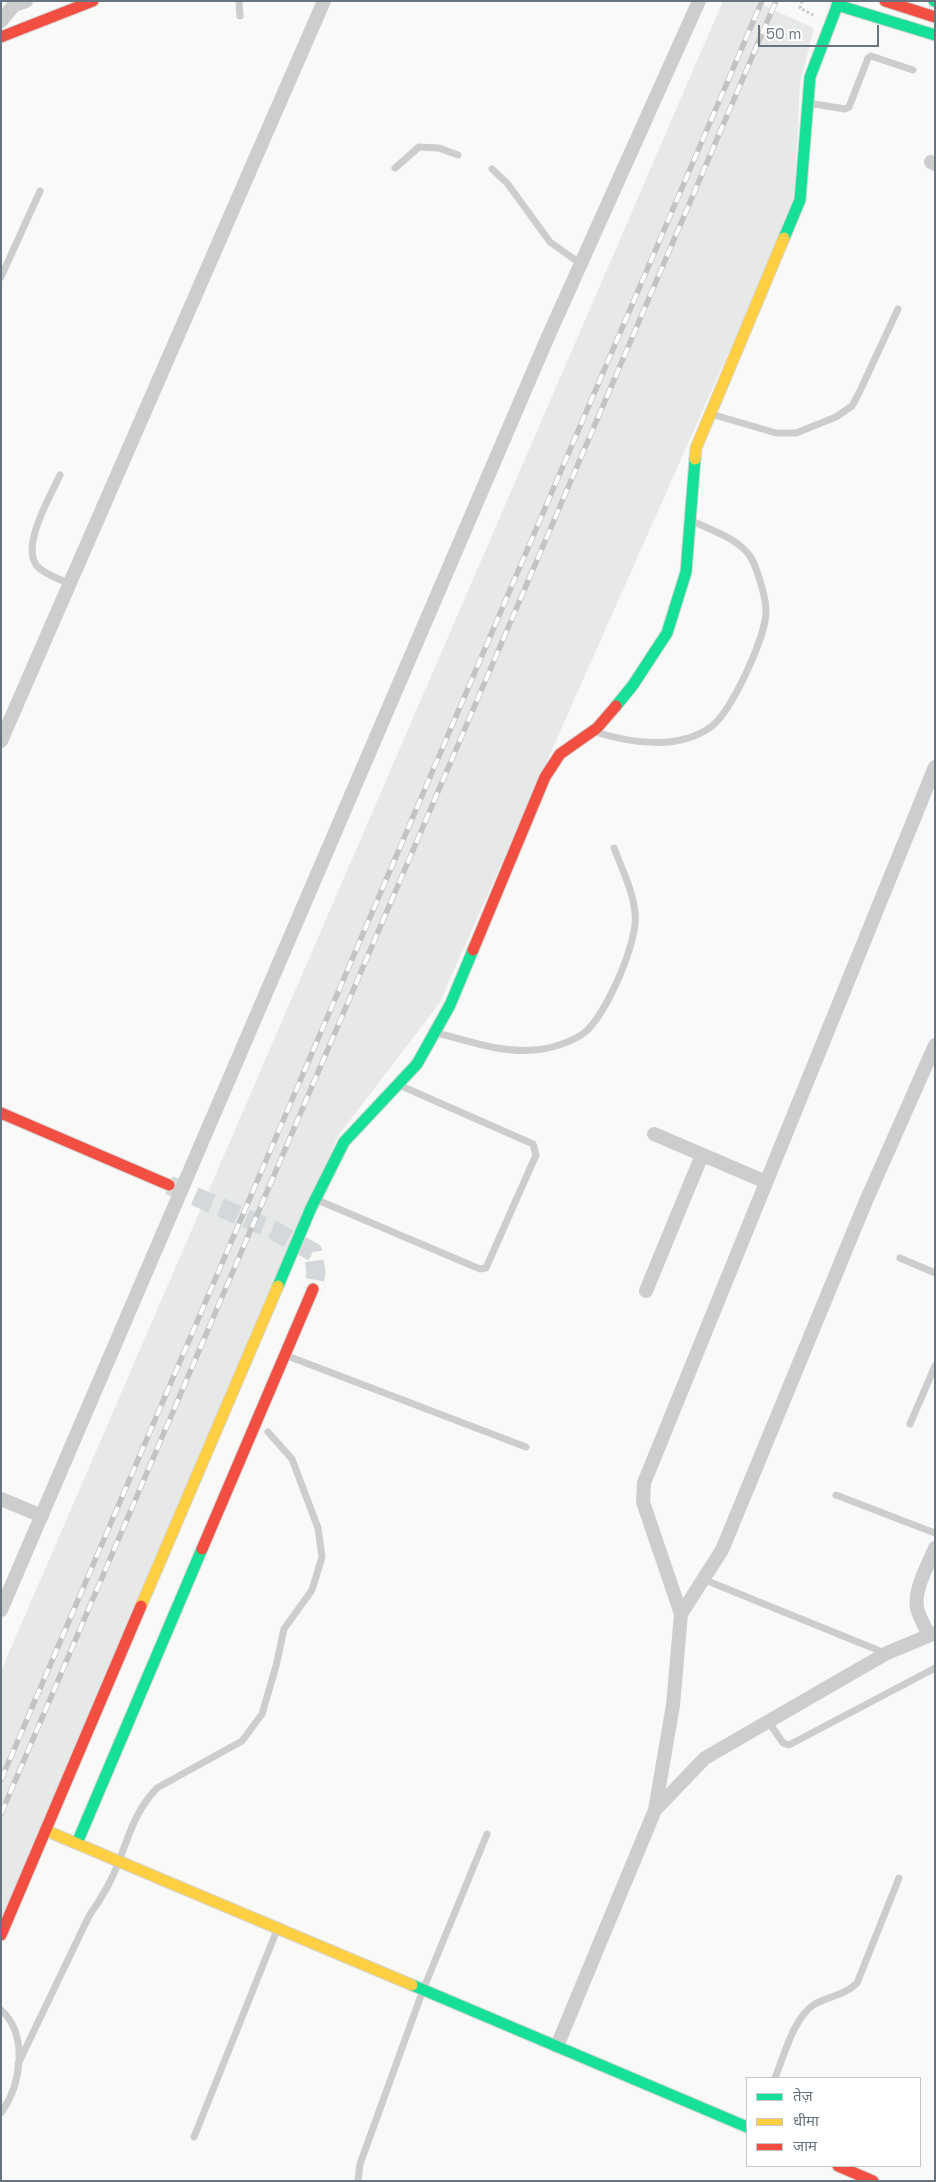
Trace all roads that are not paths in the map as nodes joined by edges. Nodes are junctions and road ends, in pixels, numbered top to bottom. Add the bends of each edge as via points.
1 (26, 1) edge
2 (93, 1) edge
3 (239, 1) edge
4 (324, 1) edge
5 (699, 1) edge
6 (885, 1) edge
7 (838, 3) edge
8 (240, 16) dead end
9 (935, 17) edge
10 (1, 21) edge
11 (6, 35) edge
12 (935, 35) edge
13 (913, 70) dead end
14 (808, 103) junction
15 (458, 155) dead end
16 (395, 168) dead end
17 (492, 169) dead end
18 (40, 191) dead end
19 (581, 264) junction
20 (1, 277) edge
21 (898, 310) dead end
22 (711, 414) junction
23 (60, 475) dead end
24 (689, 520) junction
25 (69, 584) junction
26 (592, 732) junction
27 (1, 741) edge
28 (935, 767) edge
29 (614, 848) dead end
30 (434, 1032) junction
31 (935, 1045) edge
32 (398, 1085) junction
33 (1, 1113) edge
34 (654, 1134) dead end
35 (702, 1155) junction
36 (766, 1182) junction
37 (169, 1185) tunnel mouth
38 (315, 1199) junction
39 (900, 1258) dead end
40 (935, 1273) edge
41 (313, 1289) tunnel mouth
42 (646, 1291) dead end
43 (285, 1355) junction
44 (935, 1366) edge
45 (910, 1424) dead end
46 (268, 1432) dead end
47 (526, 1447) dead end
48 (836, 1495) dead end
49 (1, 1499) edge
50 (42, 1516) junction
51 (935, 1533) edge
52 (935, 1548) edge
53 (705, 1580) junction
54 (1, 1610) edge
55 (681, 1614) junction
56 (932, 1633) edge
57 (888, 1653) junction
58 (935, 1668) edge
59 (768, 1721) junction
60 (655, 1810) junction
61 (47, 1830) junction
62 (488, 1834) dead end
63 (77, 1843) junction
64 (119, 1861) junction
65 (899, 1878) dead end
66 (277, 1928) junction
67 (1, 1935) edge
68 (423, 1990) junction
69 (1, 2010) edge
70 (557, 2046) junction
71 (18, 2064) junction
72 (775, 2077) edge
73 (1, 2113) edge
74 (746, 2127) edge
75 (194, 2137) dead end
76 (840, 2167) edge
77 (358, 2181) edge
78 (873, 2181) edge

1 - 10 street via 14,5
2 - 11 main road
3 - 8 lane
4 - 25 street
5 - 19 street
6 - 9 main road
7 - 12 main road
7 - 14 main road via 810,77
13 - 14 lane via 870,56 849,106 845,109
14 - 22 main road via 800,200
15 - 16 lane via 439,148 419,146
17 - 19 lane via 507,183 550,242
18 - 20 lane
19 - 50 street
21 - 22 lane via 858,396 852,406 836,417 796,434 776,433
22 - 24 main road via 696,448
23 - 25 lane via 32,536 31,550 38,568
24 - 26 main road via 686,572 667,633 633,684
24 - 26 lane via 724,536 750,557 766,609 761,640 726,711 712,726 686,738 659,742 638,742
25 - 27 street
26 - 30 main road via 560,754 545,777 450,1005
28 - 36 street
29 - 30 lane via 636,914 635,938 597,1020 584,1033 558,1045 534,1050 504,1050
30 - 32 main road via 417,1064
31 - 53 street via 866,1201 722,1550
32 - 38 main road via 344,1142
32 - 38 lane via 533,1144 536,1150 486,1268 480,1269
33 - 37 main road
34 - 35 street
35 - 36 street
35 - 42 street
36 - 55 street via 644,1483 643,1502
38 - 61 main road
39 - 40 lane
41 - 43 main road
43 - 47 lane
43 - 63 main road
44 - 45 lane
46 - 64 lane via 292,1459 318,1528 322,1557 312,1590 284,1629 262,1714 242,1741 157,1788 146,1799 127,1835
48 - 51 lane
49 - 50 street
50 - 54 street
52 - 56 street via 920,1586 917,1608
53 - 55 street
53 - 57 lane
55 - 60 street via 672,1705
56 - 57 street
57 - 59 street
58 - 59 lane via 789,1745 783,1743
59 - 60 street via 705,1758
60 - 70 street
61 - 63 main road
61 - 67 main road
62 - 68 lane
63 - 64 main road
64 - 66 main road
64 - 71 lane
65 - 72 lane via 858,1983 801,2014
66 - 68 main road
66 - 75 lane
68 - 70 main road
68 - 77 lane via 360,2164
69 - 71 lane via 16,2030 20,2050
70 - 74 main road
71 - 73 lane via 7,2104
76 - 78 main road

